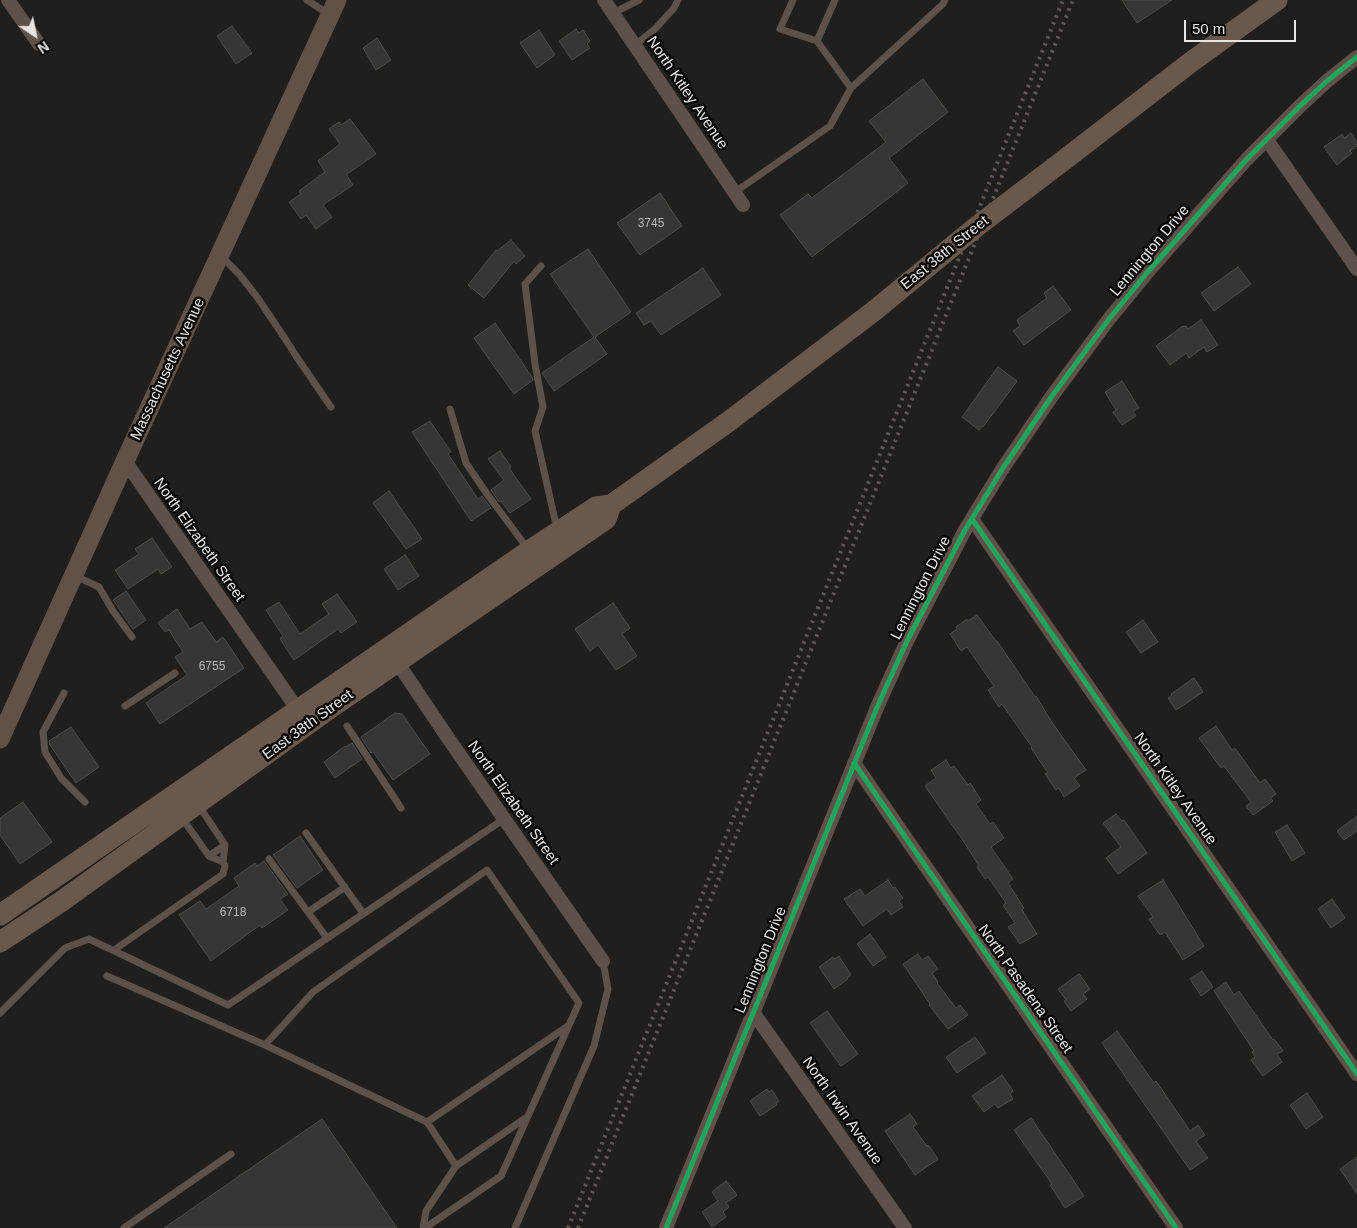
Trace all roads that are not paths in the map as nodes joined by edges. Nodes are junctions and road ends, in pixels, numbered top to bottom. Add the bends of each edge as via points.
1 (8, 0) edge
2 (307, 0) edge
3 (604, 0) edge
4 (639, 0) edge
5 (678, 0) edge
6 (793, 0) edge
7 (835, 0) edge
8 (945, 0) edge
9 (1277, 0) edge
10 (334, 7) edge
11 (613, 13) junction
12 (817, 41) junction
13 (39, 44) dead end
14 (635, 46) junction
15 (1357, 57) edge
16 (851, 88) junction
17 (1267, 140) junction
18 (735, 192) junction
19 (743, 205) dead end
20 (220, 255) junction
21 (541, 266) dead end
22 (1357, 269) edge
23 (331, 407) dead end
24 (450, 408) dead end
25 (125, 461) junction
26 (611, 505) junction
27 (972, 519) junction
28 (561, 530) junction
29 (529, 551) junction
30 (74, 576) junction
31 (132, 637) dead end
32 (397, 662) junction
33 (175, 673) dead end
34 (64, 694) dead end
35 (125, 706) dead end
36 (298, 710) junction
37 (346, 726) dead end
38 (0, 739) edge
39 (854, 764) junction
40 (84, 802) dead end
41 (401, 808) dead end
42 (188, 810) junction
43 (504, 819) junction
44 (306, 833) dead end
45 (225, 845) junction
46 (209, 856) junction
47 (269, 858) dead end
48 (223, 862) junction
49 (344, 887) junction
50 (308, 912) junction
51 (364, 913) junction
52 (0, 915) edge
53 (327, 938) junction
54 (0, 942) edge
55 (114, 950) junction
56 (603, 961) joint
57 (107, 976) dead end
58 (0, 1012) edge
59 (753, 1012) junction
60 (568, 1025) junction
61 (265, 1045) junction
62 (1357, 1074) edge
63 (527, 1117) junction
64 (427, 1122) junction
65 (231, 1154) dead end
66 (456, 1166) junction
67 (124, 1228) edge
68 (424, 1228) edge
69 (515, 1228) edge
70 (666, 1228) edge
71 (905, 1228) edge
72 (1176, 1228) edge

1 - 13 street
2 - 10 lane
3 - 11 street, North Kitley Avenue
4 - 11 lane
5 - 14 lane via 655,29
6 - 12 lane via 780,29
7 - 12 lane
8 - 16 lane
9 - 26 main road, East 38th Street, bridge via 1190,62 728,422
10 - 20 main road, Massachusetts Avenue
11 - 14 street, North Kitley Avenue
12 - 16 lane
14 - 18 street, North Kitley Avenue
15 - 17 street, Lennington Drive via 1327,81
16 - 18 lane via 830,126
17 - 22 street
17 - 27 street, Lennington Drive via 1203,207 1109,319 1052,396
18 - 19 street, North Kitley Avenue
20 - 23 lane via 257,297
20 - 25 main road, Massachusetts Avenue
21 - 28 lane via 525,284 543,407 536,431 554,520
24 - 29 lane via 466,463
25 - 30 main road, Massachusetts Avenue
25 - 36 street, North Elizabeth Street
26 - 28 main road, East 38th Street via 596,507
26 - 32 main road, East 38th Street via 606,520
27 - 39 street, Lennington Drive via 907,641
27 - 62 street, North Kitley Avenue
28 - 29 main road, East 38th Street
29 - 36 main road, East 38th Street
30 - 31 lane via 99,586
30 - 38 main road, Massachusetts Avenue
32 - 42 main road, East 38th Street
32 - 43 street, North Elizabeth Street
33 - 35 lane
34 - 40 lane via 44,732 45,752 60,778
36 - 52 main road, East 38th Street
37 - 41 lane
39 - 59 street, Lennington Drive
39 - 72 street, North Pasadena Street
42 - 45 lane
42 - 46 lane
42 - 54 main road, East 38th Street
43 - 51 lane
43 - 56 street, North Elizabeth Street
44 - 49 lane
45 - 46 lane
45 - 48 lane
46 - 48 lane
47 - 50 lane
48 - 55 lane via 223,874
49 - 50 lane
49 - 51 lane
50 - 53 lane
51 - 53 lane
53 - 55 lane via 228,1005
55 - 58 lane via 89,939 65,948
56 - 69 lane via 608,989 594,1046
57 - 61 lane
59 - 70 street, Lennington Drive
59 - 71 street, North Irwin Avenue
60 - 61 lane via 579,1003 487,870 312,992
60 - 63 lane
60 - 64 lane
61 - 64 lane
63 - 66 lane
63 - 68 lane via 500,1176
64 - 66 lane
65 - 67 lane
66 - 68 lane via 426,1211

